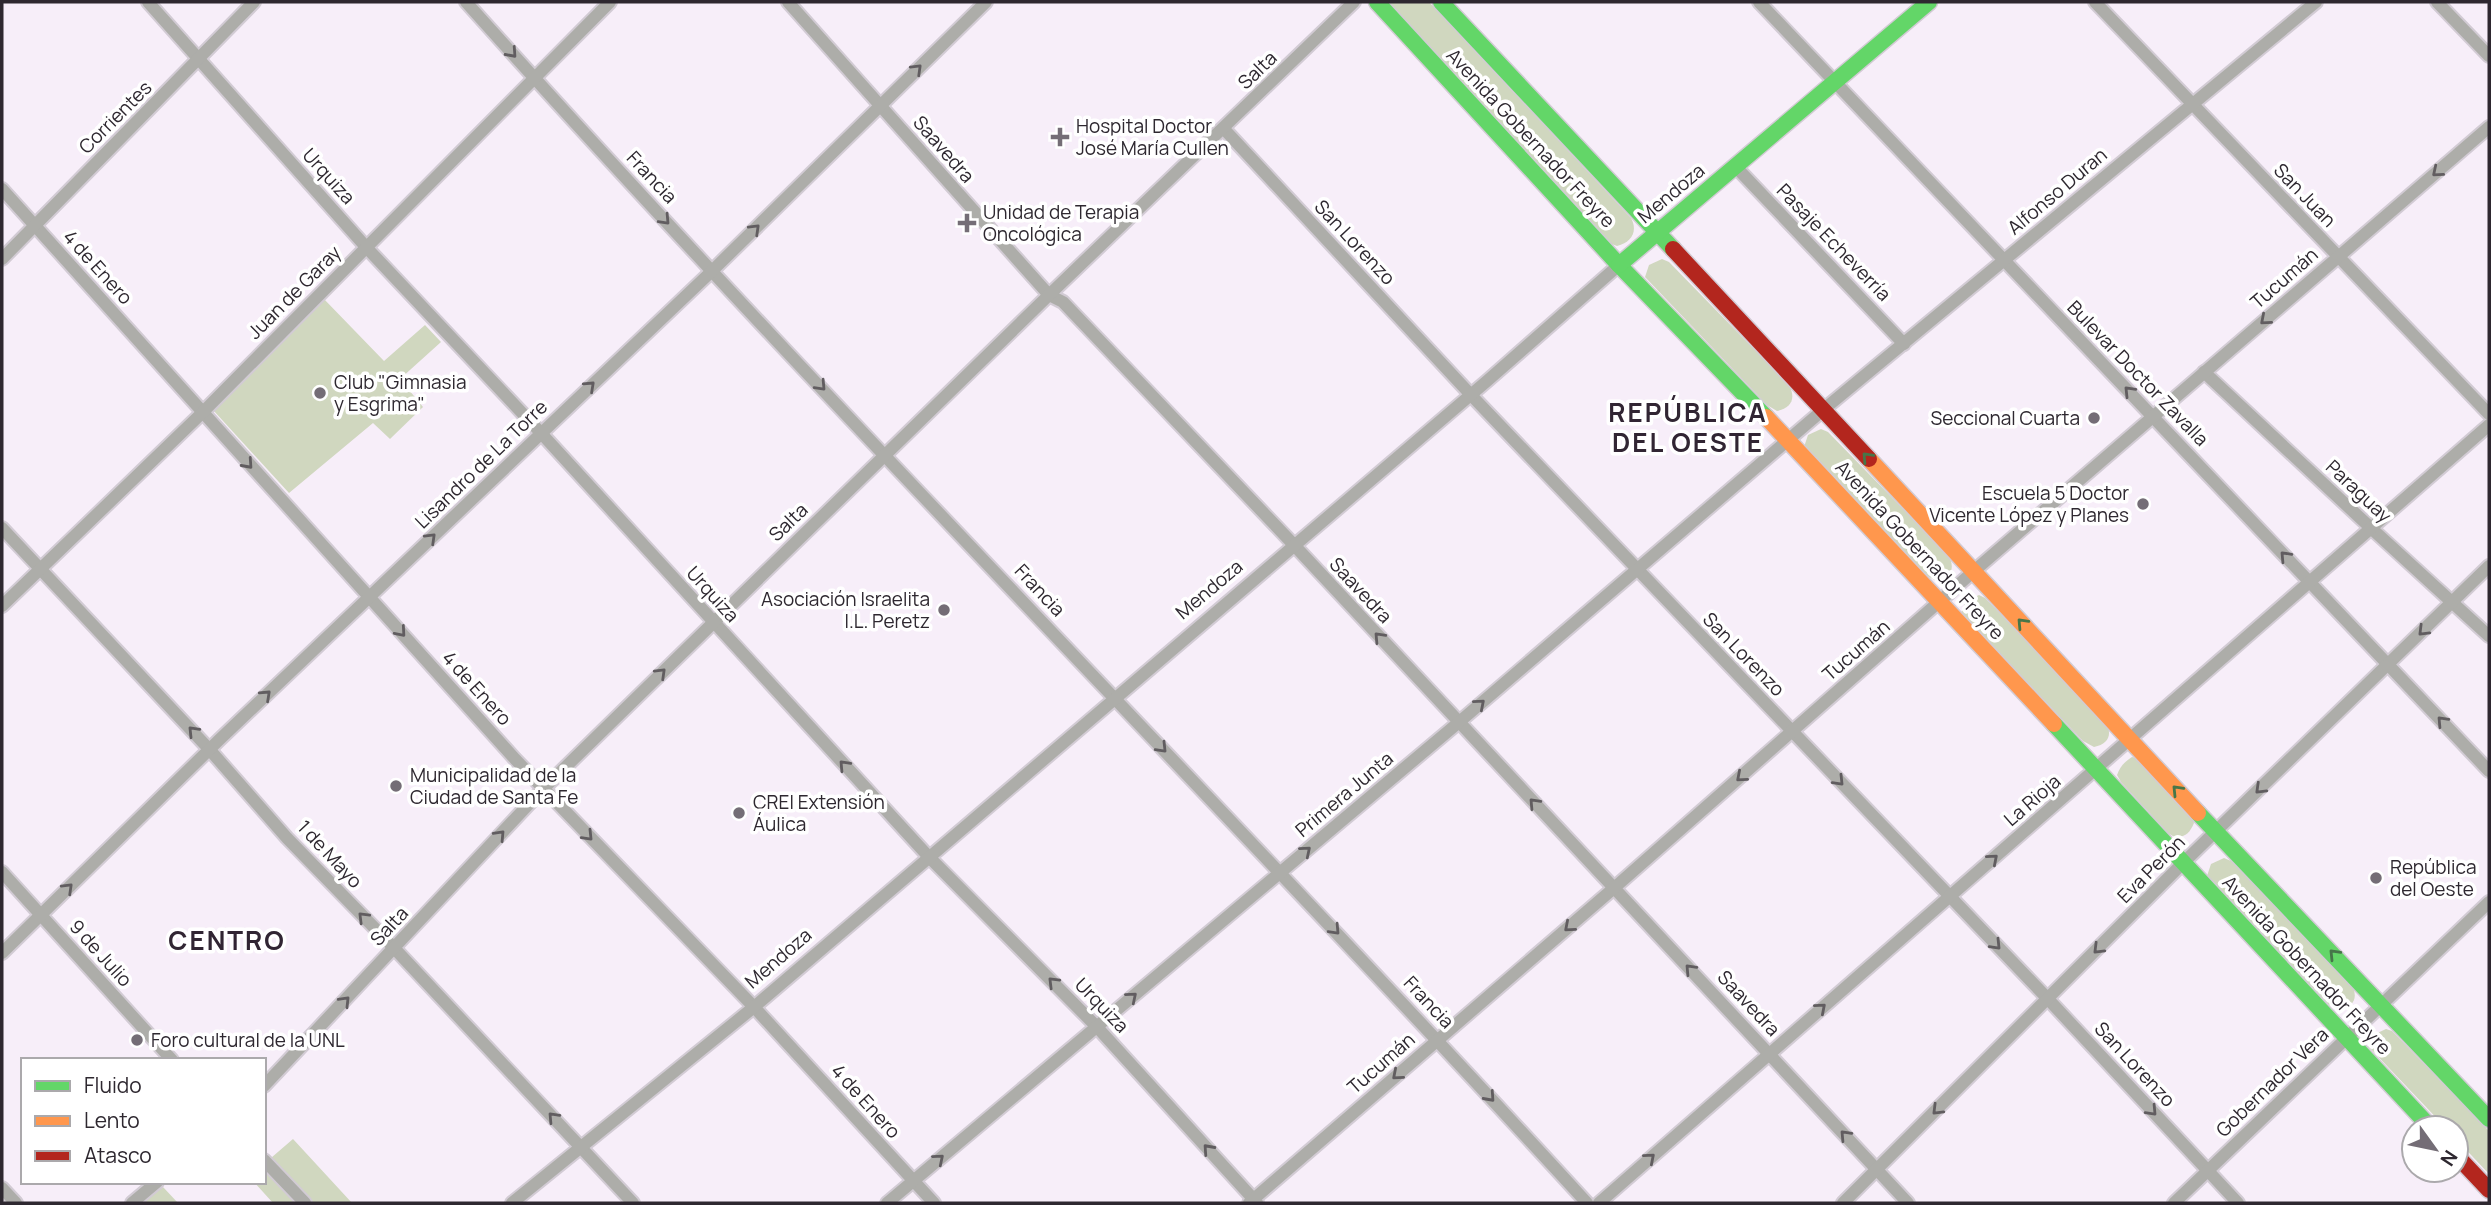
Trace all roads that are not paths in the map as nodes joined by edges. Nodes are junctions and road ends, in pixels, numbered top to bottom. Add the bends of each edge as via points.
1 (148, 2) edge
2 (254, 2) edge
3 (466, 2) edge
4 (610, 2) edge
5 (788, 2) edge
6 (986, 2) edge
7 (1354, 2) edge
8 (1377, 2) edge
9 (1441, 2) edge
10 (1759, 2) edge
11 (1929, 2) edge
12 (2095, 2) edge
13 (2316, 2) edge
14 (2437, 2) edge
15 (2489, 56) edge
16 (199, 59) junction
17 (533, 77) junction
18 (1835, 84) junction
19 (2191, 104) junction
20 (880, 106) junction
21 (2489, 127) edge
22 (1224, 129) junction
23 (1735, 166) junction
24 (2, 189) edge
25 (35, 225) junction
26 (1657, 232) junction
27 (366, 247) junction
28 (2337, 257) junction
29 (2, 259) edge
30 (2004, 261) junction
31 (1619, 265) junction
32 (712, 271) junction
33 (1049, 295) junction
34 (1904, 344) junction
35 (2204, 372) junction
36 (1471, 395) junction
37 (1823, 410) junction
38 (202, 413) junction
39 (2489, 414) edge
40 (2153, 416) junction
41 (2489, 425) edge
42 (541, 433) junction
43 (1789, 441) junction
44 (885, 454) junction
45 (2, 528) edge
46 (2372, 529) junction
47 (1294, 545) junction
48 (2489, 566) edge
49 (1637, 569) junction
50 (40, 570) junction
51 (1974, 571) junction
52 (2310, 583) junction
53 (369, 597) junction
54 (2453, 601) junction
55 (1940, 603) junction
56 (2, 606) edge
57 (713, 623) junction
58 (2489, 636) edge
59 (2389, 665) junction
60 (1115, 698) junction
61 (1458, 723) junction
62 (1792, 732) junction
63 (2130, 740) junction
64 (209, 748) junction
65 (2096, 771) junction
66 (2489, 771) edge
67 (543, 789) junction
68 (2217, 831) junction
69 (928, 856) junction
70 (2183, 863) junction
71 (2, 872) edge
72 (1281, 872) junction
73 (1615, 888) junction
74 (1950, 897) junction
75 (2489, 902) edge
76 (41, 914) junction
77 (395, 948) junction
78 (2, 953) edge
79 (2048, 999) junction
80 (2382, 1004) junction
81 (754, 1007) junction
82 (1097, 1027) junction
83 (2346, 1037) junction
84 (1438, 1039) junction
85 (1769, 1053) junction
86 (170, 1058) edge
87 (266, 1084) edge
88 (2418, 1114) edge
89 (2489, 1119) edge
90 (581, 1148) junction
91 (266, 1162) edge
92 (1877, 1170) junction
93 (2470, 1170) edge
94 (2207, 1171) junction
95 (913, 1181) junction
96 (155, 1184) edge
97 (2, 1188) edge
98 (2489, 1191) edge
99 (1253, 1202) edge
100 (16, 1203) edge
101 (132, 1203) edge
102 (304, 1203) edge
103 (512, 1203) edge
104 (633, 1203) edge
105 (887, 1203) edge
106 (934, 1203) edge
107 (1587, 1203) edge
108 (1599, 1203) edge
109 (1843, 1203) edge
110 (1909, 1203) edge
111 (2174, 1203) edge
112 (2238, 1203) edge

1 - 16 street, Urquiza
2 - 16 street, Corrientes
3 -> 17 street, Francia
4 - 17 street, Juan de Garay
5 - 20 street, Saavedra
20 -> 6 street, Lisandro de La Torre
7 - 22 street, Salta
8 - 31 main road, Avenida Gobernador Freyre
9 - 26 main road, Avenida Gobernador Freyre
10 - 18 street, Bulevar Doctor Zavalla
11 - 18 main road, Mendoza
12 - 19 street, San Juan
13 - 19 street, Alfonso Duran
14 - 15 street
16 - 25 street, Corrientes
16 - 27 street, Urquiza
17 - 27 street, Juan de Garay
17 -> 32 street, Francia
18 - 23 main road, Mendoza
18 - 30 street, Bulevar Doctor Zavalla
19 - 28 street, San Juan
19 - 30 street, Alfonso Duran
32 -> 20 street, Lisandro de La Torre
20 - 33 street, Saavedra
21 -> 28 street, Tucumán
22 - 33 street, Salta
22 - 36 street, San Lorenzo
23 - 26 main road, Mendoza
23 - 34 street, Pasaje Echeverría
24 - 25 street, 4 de Enero
25 - 29 street, Corrientes
25 - 38 street, 4 de Enero
26 - 31 main road, Mendoza
26 - 37 main road, Avenida Gobernador Freyre
27 - 38 street, Juan de Garay
27 - 42 street, Urquiza
28 -> 35 street, Tucumán
28 - 39 street, San Juan
30 - 34 street, Alfonso Duran
40 -> 30 street, Bulevar Doctor Zavalla
31 - 36 street, Mendoza
31 - 43 main road, Avenida Gobernador Freyre
42 -> 32 street, Lisandro de La Torre
32 -> 44 street, Francia
33 - 44 street, Salta
33 - 47 street, Saavedra via 1063,302
34 - 37 street, Alfonso Duran
35 - 40 street, Tucumán
35 - 46 street, Paraguay
36 - 47 street, Mendoza
36 - 49 street, San Lorenzo
37 - 43 street, Primera Junta
51 -> 37 main road, Avenida Gobernador Freyre
38 - 50 street, Juan de Garay
38 -> 53 street, 4 de Enero
40 - 51 street, Tucumán
52 -> 40 street, Bulevar Doctor Zavalla
41 - 46 street, La Rioja
53 -> 42 street, Lisandro de La Torre
42 - 57 street, Urquiza
43 - 49 street, Primera Junta
43 - 55 main road, Avenida Gobernador Freyre
44 - 57 street, Salta
44 - 60 street, Francia
45 - 50 street, 1 de Mayo
46 - 52 street, La Rioja
46 - 54 street, Paraguay
47 - 60 street, Mendoza
61 -> 47 street, Saavedra
48 - 54 street, Eva Perón
61 -> 49 street, Primera Junta
49 - 62 street, San Lorenzo
50 - 56 street, Juan de Garay
64 -> 50 street, 1 de Mayo
51 - 55 street, Tucumán
63 -> 51 main road, Avenida Gobernador Freyre
52 - 59 street, Bulevar Doctor Zavalla
52 - 63 street, La Rioja
64 -> 53 street, Lisandro de La Torre
53 -> 67 street, 4 de Enero
54 - 58 street, Paraguay
54 -> 59 street, Eva Perón
55 - 62 street, Tucumán
55 - 65 main road, Avenida Gobernador Freyre
67 -> 57 street, Salta
69 -> 57 street, Urquiza
66 -> 59 street, Bulevar Doctor Zavalla
59 -> 68 street, Eva Perón
60 - 69 street, Mendoza
60 -> 72 street, Francia
72 -> 61 street, Primera Junta
73 -> 61 street, Saavedra
62 -> 73 street, Tucumán
62 -> 74 street, San Lorenzo
63 - 65 street, La Rioja
68 -> 63 main road, Avenida Gobernador Freyre
76 -> 64 street, Lisandro de La Torre
77 -> 64 street, 1 de Mayo via 287,838
65 - 70 main road, Avenida Gobernador Freyre
74 -> 65 street, La Rioja
77 -> 67 street, Salta
67 -> 81 street, 4 de Enero
68 - 70 street, Eva Perón
80 -> 68 main road, Avenida Gobernador Freyre
69 - 81 street, Mendoza
82 -> 69 street, Urquiza
70 -> 79 street, Eva Perón
70 - 83 main road, Avenida Gobernador Freyre
71 - 76 street, 9 de Julio
82 -> 72 street, Primera Junta
72 -> 84 street, Francia
73 -> 84 street, Tucumán
85 -> 73 street, Saavedra
74 -> 79 street, San Lorenzo
85 -> 74 street, La Rioja
75 - 80 street, Gobernador Vera
76 - 78 street, Lisandro de La Torre
76 - 86 street, 9 de Julio
87 -> 77 street, Salta
90 -> 77 street, 1 de Mayo
79 -> 92 street, Eva Perón
79 -> 94 street, San Lorenzo
80 - 83 street, Gobernador Vera
80 - 89 main road, Avenida Gobernador Freyre
81 - 90 street, Mendoza
81 - 95 street, 4 de Enero
95 -> 82 street, Primera Junta
99 -> 82 street, Urquiza
83 - 88 main road, Avenida Gobernador Freyre
83 - 94 street, Gobernador Vera
84 -> 99 street, Tucumán
84 -> 107 street, Francia
92 -> 85 street, Saavedra
108 -> 85 street, La Rioja
90 - 103 street, Mendoza
90 - 104 street, 1 de Mayo
91 - 102 street
92 - 109 street, Eva Perón
92 - 110 street, Saavedra
93 - 98 main road
94 - 111 street, Gobernador Vera
94 - 112 street, San Lorenzo
95 - 105 street, Primera Junta
95 - 106 street, 4 de Enero
96 - 101 street
97 - 100 street

